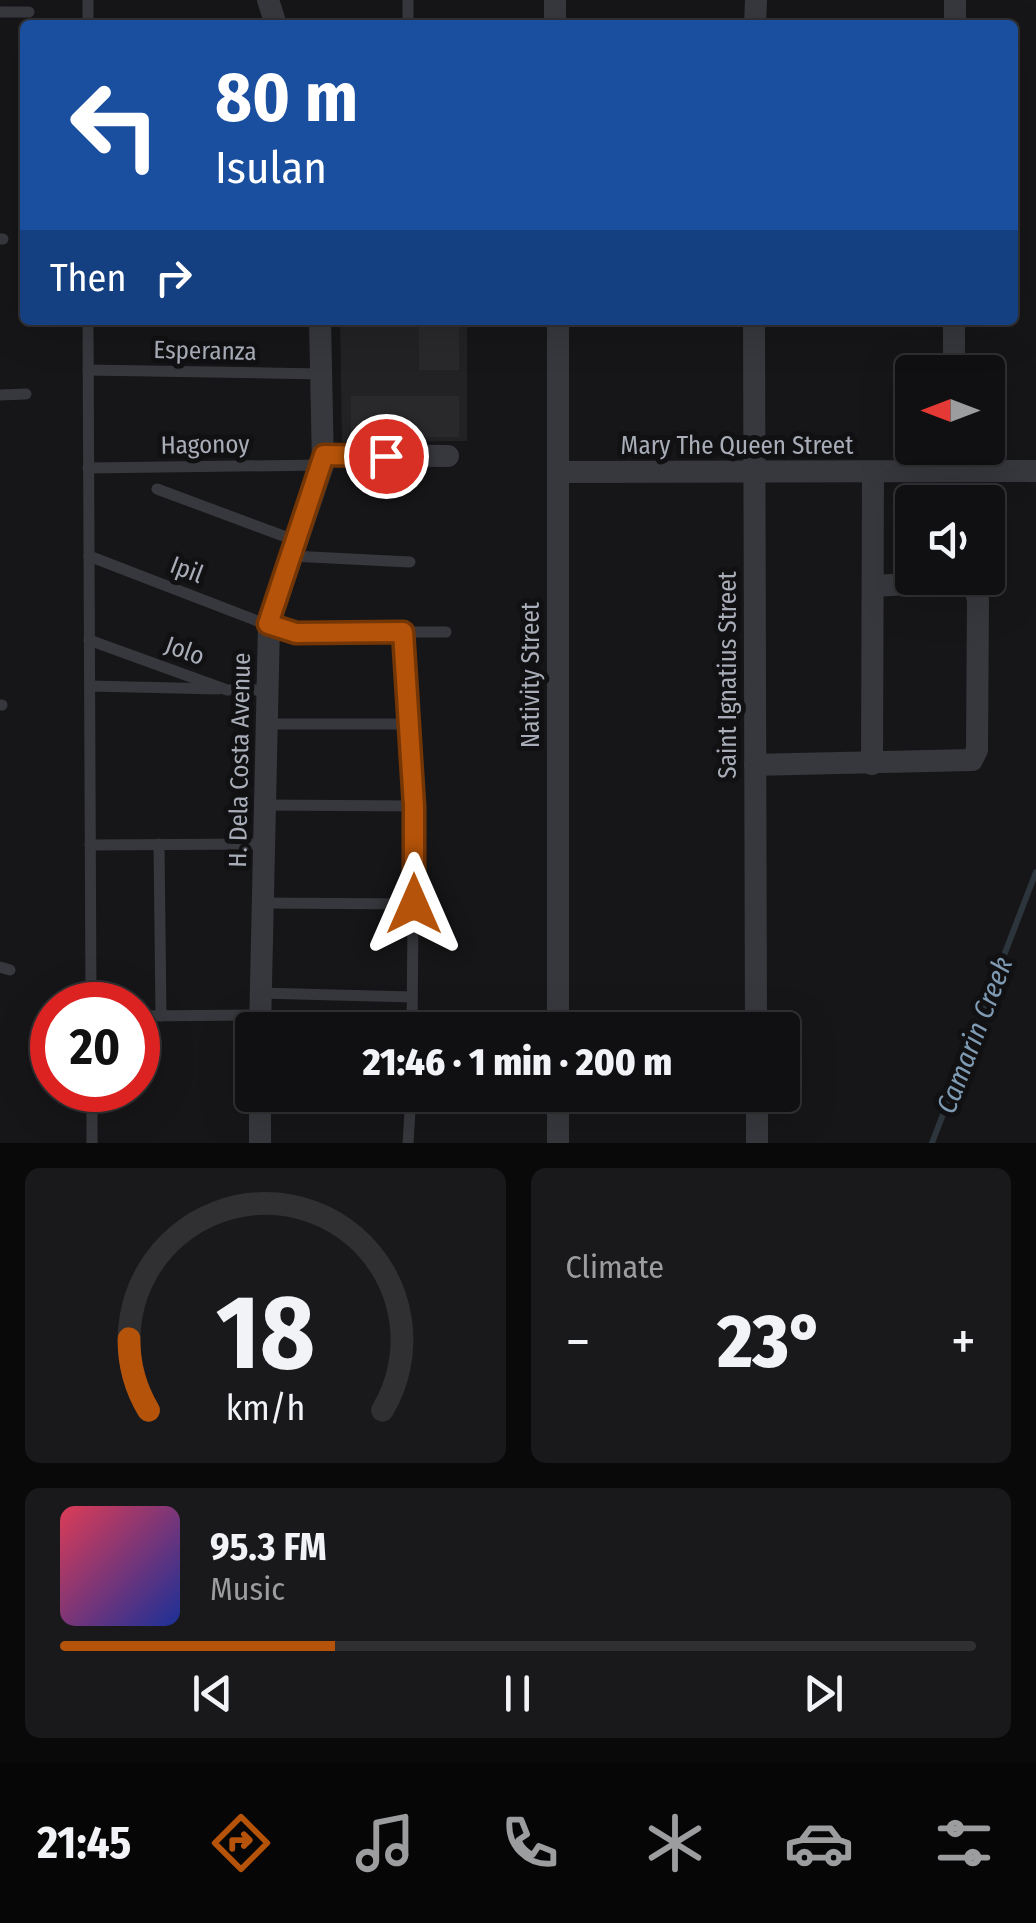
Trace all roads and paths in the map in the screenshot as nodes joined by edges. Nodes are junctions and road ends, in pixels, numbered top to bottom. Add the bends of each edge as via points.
1 (0, 12) edge
2 (30, 12) dead end
3 (88, 325) edge
4 (320, 325) edge
5 (558, 325) edge
6 (754, 325) edge
7 (954, 325) edge
8 (954, 355) edge
9 (88, 370) junction
10 (322, 374) junction
11 (0, 394) edge
12 (26, 394) dead end
13 (448, 456) dead end
14 (324, 460) junction
15 (954, 465) edge
16 (88, 468) junction
17 (558, 472) junction
18 (754, 472) junction
19 (872, 472) junction
20 (954, 472) junction
21 (1036, 472) edge
22 (157, 489) dead end
23 (294, 549) junction
24 (89, 556) junction
25 (410, 562) dead end
26 (873, 586) junction
27 (268, 624) junction
28 (403, 632) junction
29 (446, 632) dead end
30 (89, 640) junction
31 (90, 686) junction
32 (227, 690) junction
33 (267, 690) junction
34 (266, 724) junction
35 (409, 724) junction
36 (872, 764) junction
37 (755, 766) junction
38 (265, 805) junction
39 (414, 806) junction
40 (90, 844) junction
41 (159, 844) junction
42 (264, 844) junction
43 (264, 903) junction
44 (414, 904) junction
45 (91, 982) edge
46 (412, 997) junction
47 (260, 1012) edge
48 (270, 1012) edge
49 (412, 1012) edge
50 (558, 1012) edge
51 (756, 1012) edge
52 (235, 1014) edge
53 (161, 1016) joint
54 (92, 1112) edge
55 (260, 1112) edge
56 (410, 1112) edge
57 (558, 1112) edge
58 (757, 1112) edge
59 (92, 1143) edge
60 (260, 1143) edge
61 (408, 1143) edge
62 (558, 1143) edge
63 (757, 1143) edge

1 - 2 lane
3 - 9 lane
4 - 10 street, H. Dela Costa Avenue
5 - 17 street, Nativity Street
6 - 18 street, Saint Ignatius Street
7 - 8 street
9 - 10 lane, Esperanza
9 - 16 lane
10 - 14 street, H. Dela Costa Avenue
11 - 12 lane
13 - 14 street
14 - 16 lane, Hagonoy
14 - 23 street, H. Dela Costa Avenue
15 - 20 street
16 - 24 lane
17 - 18 street, Mary The Queen Street
17 - 50 street, Nativity Street
18 - 19 street, Mary The Queen Street
18 - 37 street, Saint Ignatius Street
19 - 20 street, Mary The Queen Street
19 - 26 street
20 - 21 street, Mary The Queen Street
22 - 23 lane
23 - 25 lane
23 - 27 street, H. Dela Costa Avenue
24 - 27 lane, Ipil
24 - 30 lane
26 - 36 street
26 - 36 street via 962,581 974,585 978,600 972,760
27 - 28 lane, Ipil via 296,633
27 - 33 street, H. Dela Costa Avenue
28 - 29 lane, Ipil
28 - 35 lane
30 - 31 lane
30 - 32 lane, Jolo
31 - 32 lane
31 - 40 lane
32 - 33 lane, Jolo
33 - 34 street, H. Dela Costa Avenue
34 - 35 lane
34 - 38 street, H. Dela Costa Avenue
35 - 39 lane
36 - 37 street
37 - 51 street, Saint Ignatius Street
38 - 39 lane
38 - 42 street, H. Dela Costa Avenue
39 - 44 lane
40 - 41 lane
40 - 45 lane
41 - 42 lane
41 - 53 lane
42 - 43 street, H. Dela Costa Avenue
43 - 44 lane
43 - 47 street, H. Dela Costa Avenue
44 - 46 lane
46 - 48 lane
46 - 49 lane
52 - 53 lane
54 - 59 lane
55 - 60 street
56 - 61 lane
57 - 62 street
58 - 63 street

